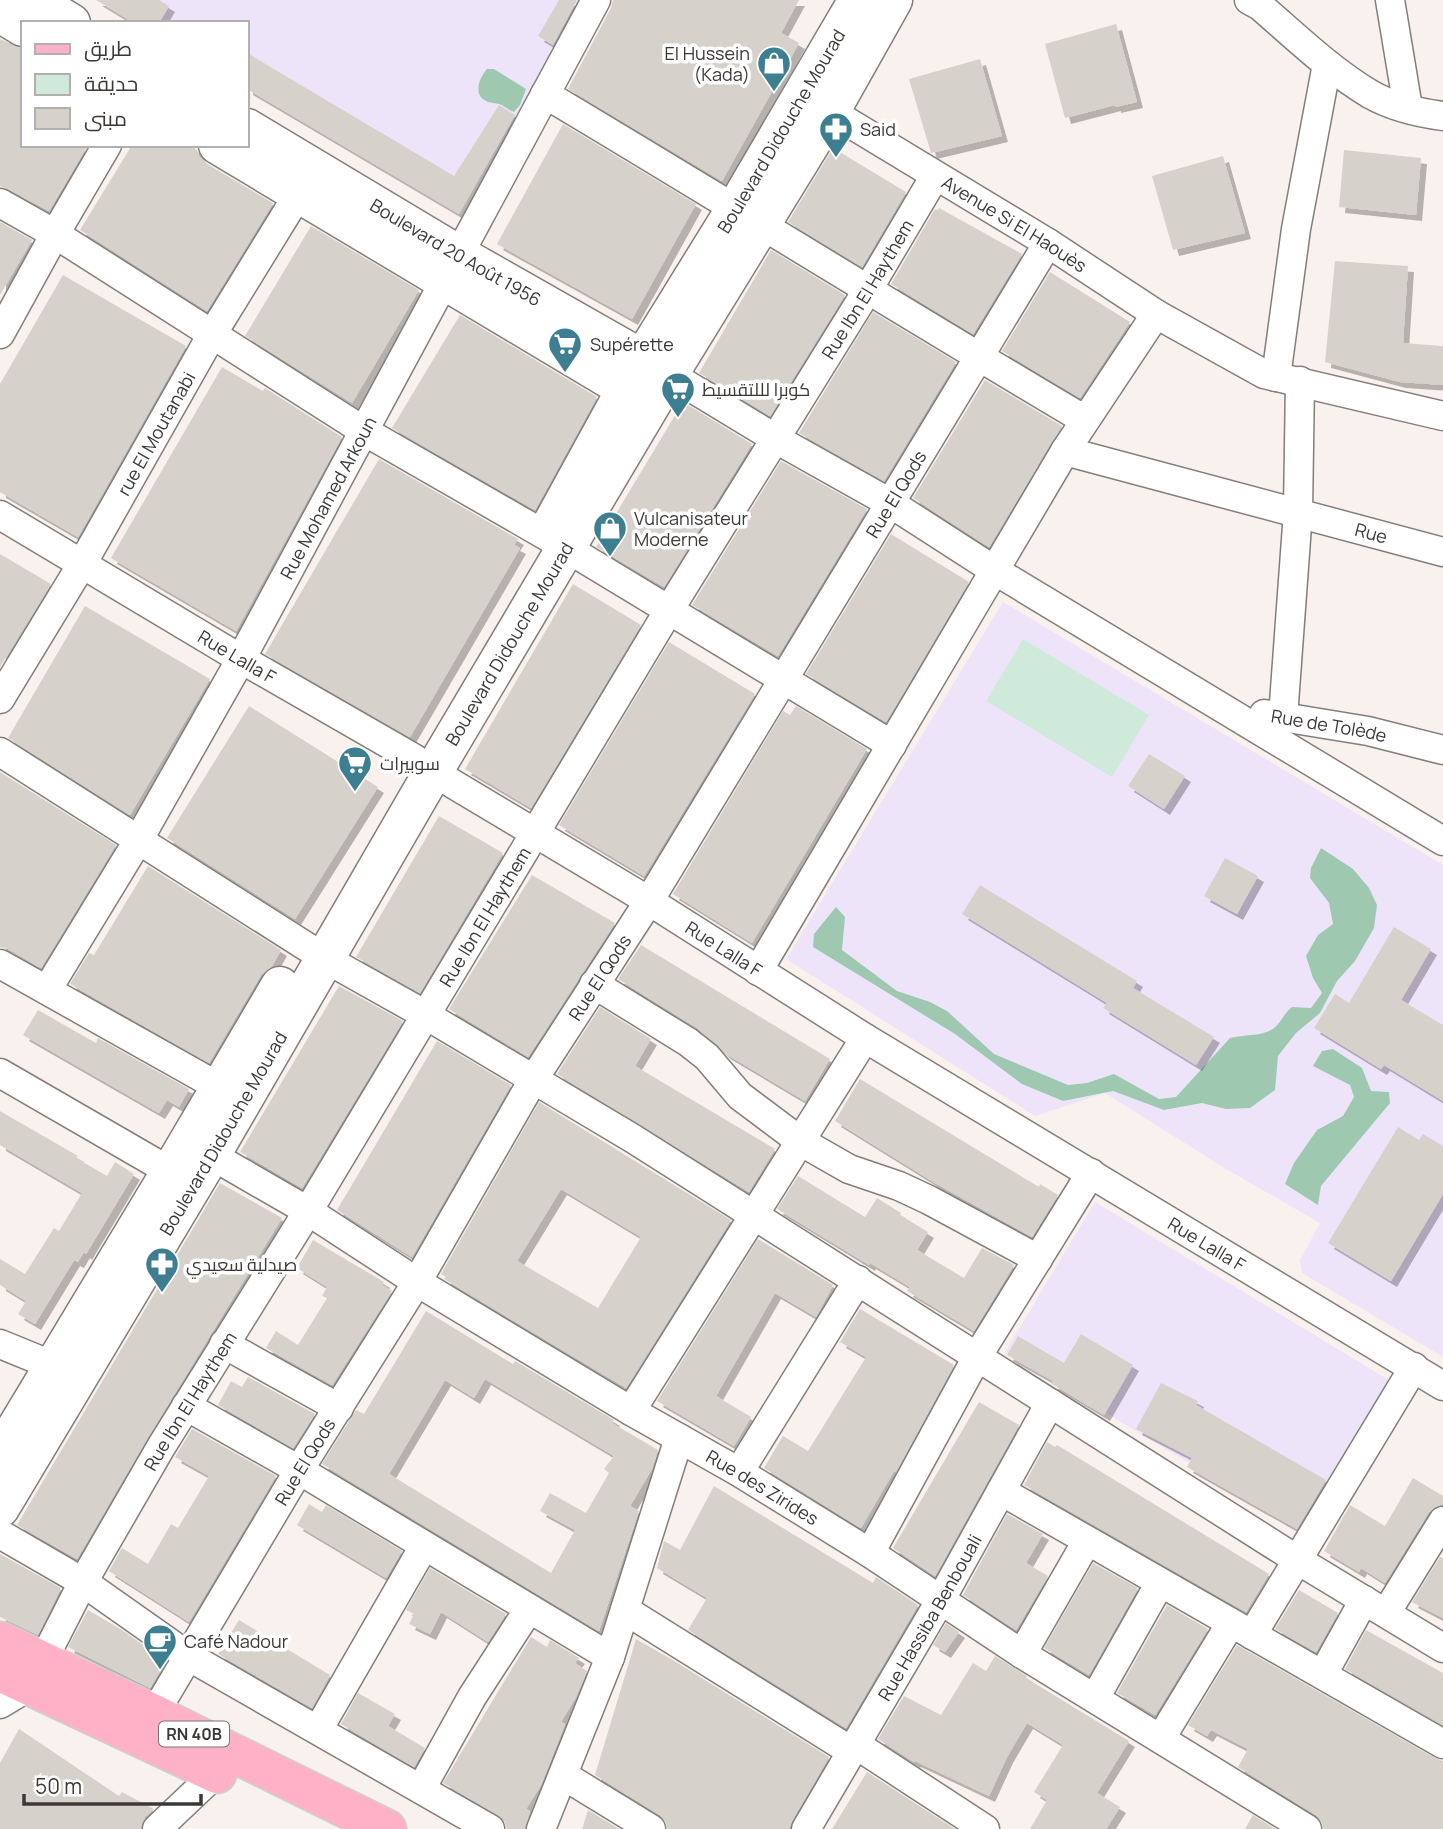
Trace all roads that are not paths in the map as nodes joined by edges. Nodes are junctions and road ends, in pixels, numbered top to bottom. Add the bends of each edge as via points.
1 (597, 0) edge
2 (1249, 0) edge
3 (1390, 0) edge
4 (877, 3) edge
5 (0, 13) edge
6 (21, 26) edge
7 (1327, 64) junction
8 (545, 94) junction
9 (816, 103) junction
10 (1408, 108) junction
11 (1443, 116) edge
12 (248, 129) edge
13 (106, 147) edge
14 (223, 147) edge
15 (935, 176) junction
16 (307, 181) junction
17 (0, 203) edge
18 (748, 216) junction
19 (55, 234) junction
20 (1048, 243) junction
21 (452, 267) junction
22 (867, 291) junction
23 (1156, 314) junction
24 (0, 334) edge
25 (211, 336) junction
26 (979, 356) junction
27 (1286, 372) junction
28 (645, 374) junction
29 (1443, 397) edge
30 (1443, 416) edge
31 (1085, 420) junction
32 (364, 431) junction
33 (776, 439) junction
34 (1065, 451) junction
35 (890, 503) junction
36 (1298, 512) junction
37 (0, 515) edge
38 (555, 542) junction
39 (1443, 552) edge
40 (82, 564) junction
41 (994, 570) junction
42 (669, 610) junction
43 (241, 659) junction
44 (784, 681) junction
45 (0, 699) edge
46 (1215, 704) junction
47 (1283, 717) junction
48 (892, 745) junction
49 (1443, 750) edge
50 (0, 752) edge
51 (424, 765) junction
52 (536, 833) junction
53 (139, 839) junction
54 (1443, 841) edge
55 (649, 901) junction
56 (315, 952) junction
57 (0, 964) edge
58 (758, 971) junction
59 (594, 984) junction
60 (47, 990) junction
61 (424, 1014) junction
62 (865, 1038) junction
63 (0, 1073) edge
64 (533, 1080) junction
65 (219, 1087) junction
66 (800, 1141) junction
67 (192, 1170) junction
68 (1091, 1173) junction
69 (308, 1211) junction
70 (752, 1216) junction
71 (1038, 1259) junction
72 (858, 1280) junction
73 (417, 1282) junction
74 (0, 1344) edge
75 (224, 1344) junction
76 (977, 1357) junction
77 (54, 1366) junction
78 (1414, 1367) junction
79 (1443, 1385) edge
80 (1050, 1403) junction
81 (187, 1406) junction
82 (339, 1408) junction
83 (631, 1411) junction
84 (679, 1438) junction
85 (12, 1440) edge
86 (299, 1470) junction
87 (739, 1472) junction
88 (1001, 1491) junction
89 (0, 1508) edge
90 (1443, 1521) edge
91 (0, 1534) edge
92 (1087, 1541) junction
93 (424, 1546) junction
94 (870, 1553) junction
95 (1296, 1559) junction
96 (83, 1582) junction
97 (1160, 1583) junction
98 (940, 1601) junction
99 (1375, 1607) junction
100 (529, 1609) junction
101 (625, 1610) junction
102 (1242, 1629) junction
103 (0, 1641) edge
104 (1443, 1648) edge
105 (1022, 1654) junction
106 (188, 1656) junction
107 (610, 1657) junction
108 (1324, 1674) junction
109 (18, 1681) edge
110 (1095, 1698) junction
111 (154, 1714) junction
112 (318, 1730) junction
113 (1161, 1738) junction
114 (1443, 1744) edge
115 (853, 1748) junction
116 (216, 1773) junction
117 (563, 1775) junction
118 (421, 1789) junction
119 (342, 1823) edge
120 (982, 1828) edge
121 (157, 1829) edge
122 (387, 1829) edge
123 (490, 1829) edge
124 (541, 1829) edge
125 (651, 1829) edge
126 (806, 1829) edge
127 (1307, 1829) edge

1 - 8 street, Rue Mohamed Arkoun
2 - 7 street
3 - 10 street
4 - 9 main road, Boulevard Didouche Mourad
5 - 6 main road
7 - 10 street via 1373,96
7 - 27 street via 1296,229
8 - 18 street
8 - 21 street, Rue Mohamed Arkoun
9 - 15 street, Avenue Si El Haouès
9 - 18 main road, Boulevard Didouche Mourad
10 - 11 street
12 - 16 main road, Boulevard 20 Août 1956
13 - 19 street
14 - 16 main road, Boulevard 20 Août 1956
15 - 20 street, Avenue Si El Haouès
15 - 22 street, Rue Ibn El Haythem
16 - 21 main road, Boulevard 20 Août 1956
16 - 25 street, rue El Moutanabi
17 - 19 street
18 - 22 street
18 - 28 main road, Boulevard Didouche Mourad
19 - 24 street
19 - 25 street
20 - 23 street, Avenue Si El Haouès
20 - 26 street, Rue El Qods
21 - 28 main road, Boulevard 20 Août 1956
21 - 32 street, Rue Mohamed Arkoun
22 - 26 street
22 - 33 street, Rue Ibn El Haythem
23 - 27 street, Avenue Si El Haouès via 1228,354 1266,355
23 - 31 street
25 - 32 street
25 - 40 street, rue El Moutanabi
26 - 31 street
26 - 35 street, Rue El Qods
27 - 29 street, Avenue Si El Haouès
27 - 30 street, Avenue Si El Haouès
27 - 36 street
28 - 33 street
28 - 38 main road, Boulevard Didouche Mourad
31 - 34 street
32 - 38 street
32 - 43 street, Rue Mohamed Arkoun
33 - 35 street
33 - 42 street, Rue Ibn El Haythem
34 - 36 street, Rue
34 - 41 street
35 - 41 street
35 - 44 street, Rue El Qods
36 - 39 street, Rue
36 - 47 street
37 - 40 street, Rue Lalla F
38 - 42 street
38 - 51 main road, Boulevard Didouche Mourad
40 - 43 street, Rue Lalla F
40 - 45 street, rue El Moutanabi
41 - 46 street
41 - 48 street
42 - 44 street
42 - 52 street, Rue Ibn El Haythem
43 - 51 street, Rue Lalla F
43 - 53 street, Rue Mohamed Arkoun
44 - 48 street
44 - 55 street, Rue El Qods
46 - 47 street, Rue de Tolède
46 - 54 street
47 - 49 street, Rue de Tolède
48 - 58 street
50 - 53 street
51 - 52 street, Rue Lalla F
51 - 56 main road, Boulevard Didouche Mourad
52 - 55 street, Rue Lalla F
52 - 61 street, Rue Ibn El Haythem
53 - 56 street
53 - 60 street, Rue Mohamed Arkoun
55 - 58 street, Rue Lalla F
55 - 59 street, Rue El Qods
56 - 61 street
56 - 65 main road, Boulevard Didouche Mourad
56 - 67 main road, Boulevard Didouche Mourad
57 - 60 street
58 - 62 street, Rue Lalla F
59 - 64 street, Rue El Qods
59 - 66 street via 688,1042 740,1096
60 - 65 street
61 - 64 street
61 - 69 street, Rue Ibn El Haythem
62 - 66 street
62 - 68 street, Rue Lalla F
63 - 67 street, Rue des Zirides
64 - 70 street
64 - 73 street, Rue El Qods
65 - 67 main road, Boulevard Didouche Mourad
66 - 70 street
66 - 71 street via 849,1169 929,1200
67 - 69 street, Rue des Zirides
67 - 77 main road, Boulevard Didouche Mourad
67 - 85 main road, Boulevard Didouche Mourad
68 - 71 street
68 - 78 street, Rue Lalla F
69 - 73 street, Rue des Zirides
69 - 75 street, Rue Ibn El Haythem
70 - 72 street
70 - 83 street
71 - 76 street
72 - 76 street
72 - 87 street
73 - 82 street, Rue El Qods
73 - 83 street, Rue des Zirides
74 - 77 street
75 - 81 street, Rue Ibn El Haythem
75 - 82 street
76 - 80 street
76 - 94 street
77 - 85 main road, Boulevard Didouche Mourad
78 - 79 street, Rue Lalla F
78 - 95 street
80 - 88 street, Rue Hassiba Benbouali
80 - 95 street
81 - 86 street
81 - 96 street, Rue Ibn El Haythem
82 - 86 street, Rue El Qods
83 - 84 street, Rue des Zirides
84 - 87 street, Rue des Zirides
84 - 101 street
85 - 89 main road, Boulevard Didouche Mourad
86 - 93 street
86 - 106 street, Rue El Qods
87 - 94 street, Rue des Zirides
88 - 92 street
88 - 98 street, Rue Hassiba Benbouali
90 - 99 street
91 - 96 street
92 - 97 street
92 - 105 street
93 - 100 street
93 - 112 street
94 - 98 street, Rue des Zirides
95 - 99 street
95 - 102 street
96 - 106 street
96 - 109 street, Rue Ibn El Haythem
97 - 102 street
97 - 110 street
98 - 105 street, Rue des Zirides
98 - 115 street, Rue Hassiba Benbouali
99 - 104 street
99 - 108 street
100 - 107 street
100 - 118 street via 472,1697
101 - 107 street
101 - 115 street
102 - 108 street
102 - 113 street
103 - 109 main road, RN 40B
105 - 110 street, Rue des Zirides
106 - 111 street, Rue El Qods
106 - 112 street
107 - 117 street
108 - 114 street
109 - 111 main road, RN 40B
109 - 116 main road, RN 40B
110 - 113 street, Rue des Zirides
111 - 119 main road, RN 40B
112 - 118 street
113 - 127 street, Rue des Zirides
115 - 120 street
115 - 126 street, Rue Hassiba Benbouali
116 - 119 main road, RN 40B
116 - 121 street
117 - 124 street
117 - 125 street
118 - 123 street
119 - 122 main road, RN 40B

